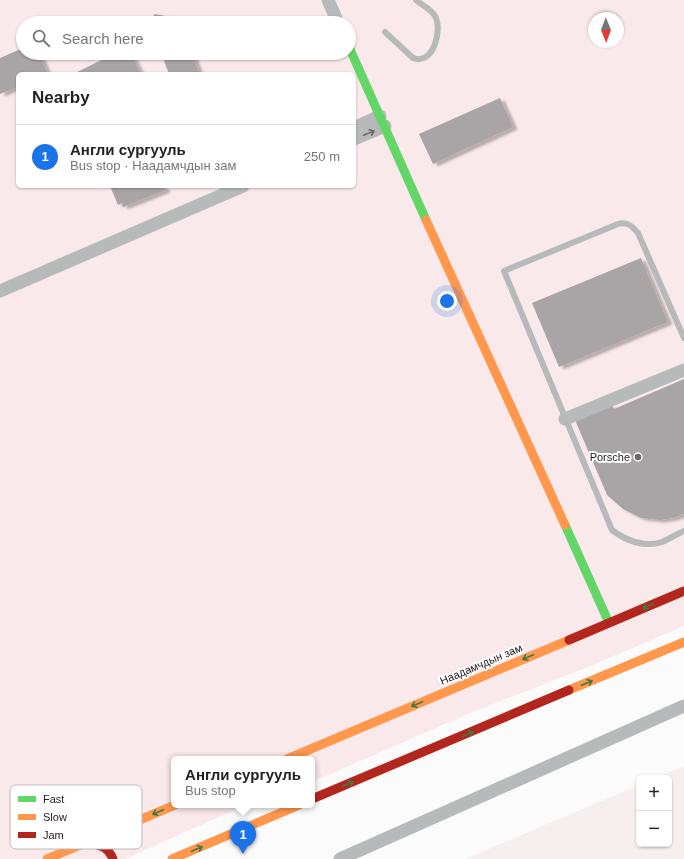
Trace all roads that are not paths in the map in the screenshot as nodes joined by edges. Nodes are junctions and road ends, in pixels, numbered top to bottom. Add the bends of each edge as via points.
1 (328, 0) edge
2 (416, 0) edge
3 (335, 16) edge
4 (385, 32) dead end
5 (355, 60) edge
6 (382, 121) junction
7 (356, 128) edge
8 (356, 138) edge
9 (238, 188) edge
10 (0, 290) edge
11 (684, 338) edge
12 (684, 370) edge
13 (565, 419) junction
14 (684, 531) edge
15 (684, 591) edge
16 (610, 623) junction
17 (684, 642) edge
18 (684, 706) edge
19 (295, 756) edge
20 (315, 798) edge
21 (171, 807) edge
22 (292, 808) edge
23 (260, 814) dead end
24 (268, 818) junction
25 (142, 819) edge
26 (71, 849) edge
27 (107, 849) edge
28 (47, 859) edge
29 (114, 859) edge
30 (172, 859) edge
31 (340, 859) edge

1 - 3 street
2 - 4 lane via 436,18 438,38 428,56 418,60 413,58
5 - 6 main road
6 - 7 street
8 -> 6 street
6 - 16 main road
9 - 10 street
11 - 13 lane via 638,233 631,225 618,224 504,271
12 - 13 street
13 - 14 lane via 612,530 629,540 650,543 662,542
15 -> 16 main road, Наадамчдын зам
16 -> 19 main road, Наадамчдын зам
20 -> 17 main road
18 - 31 street
21 -> 25 main road
22 - 24 main road
23 - 24 main road
30 -> 24 main road
26 - 28 main road
27 - 29 main road

